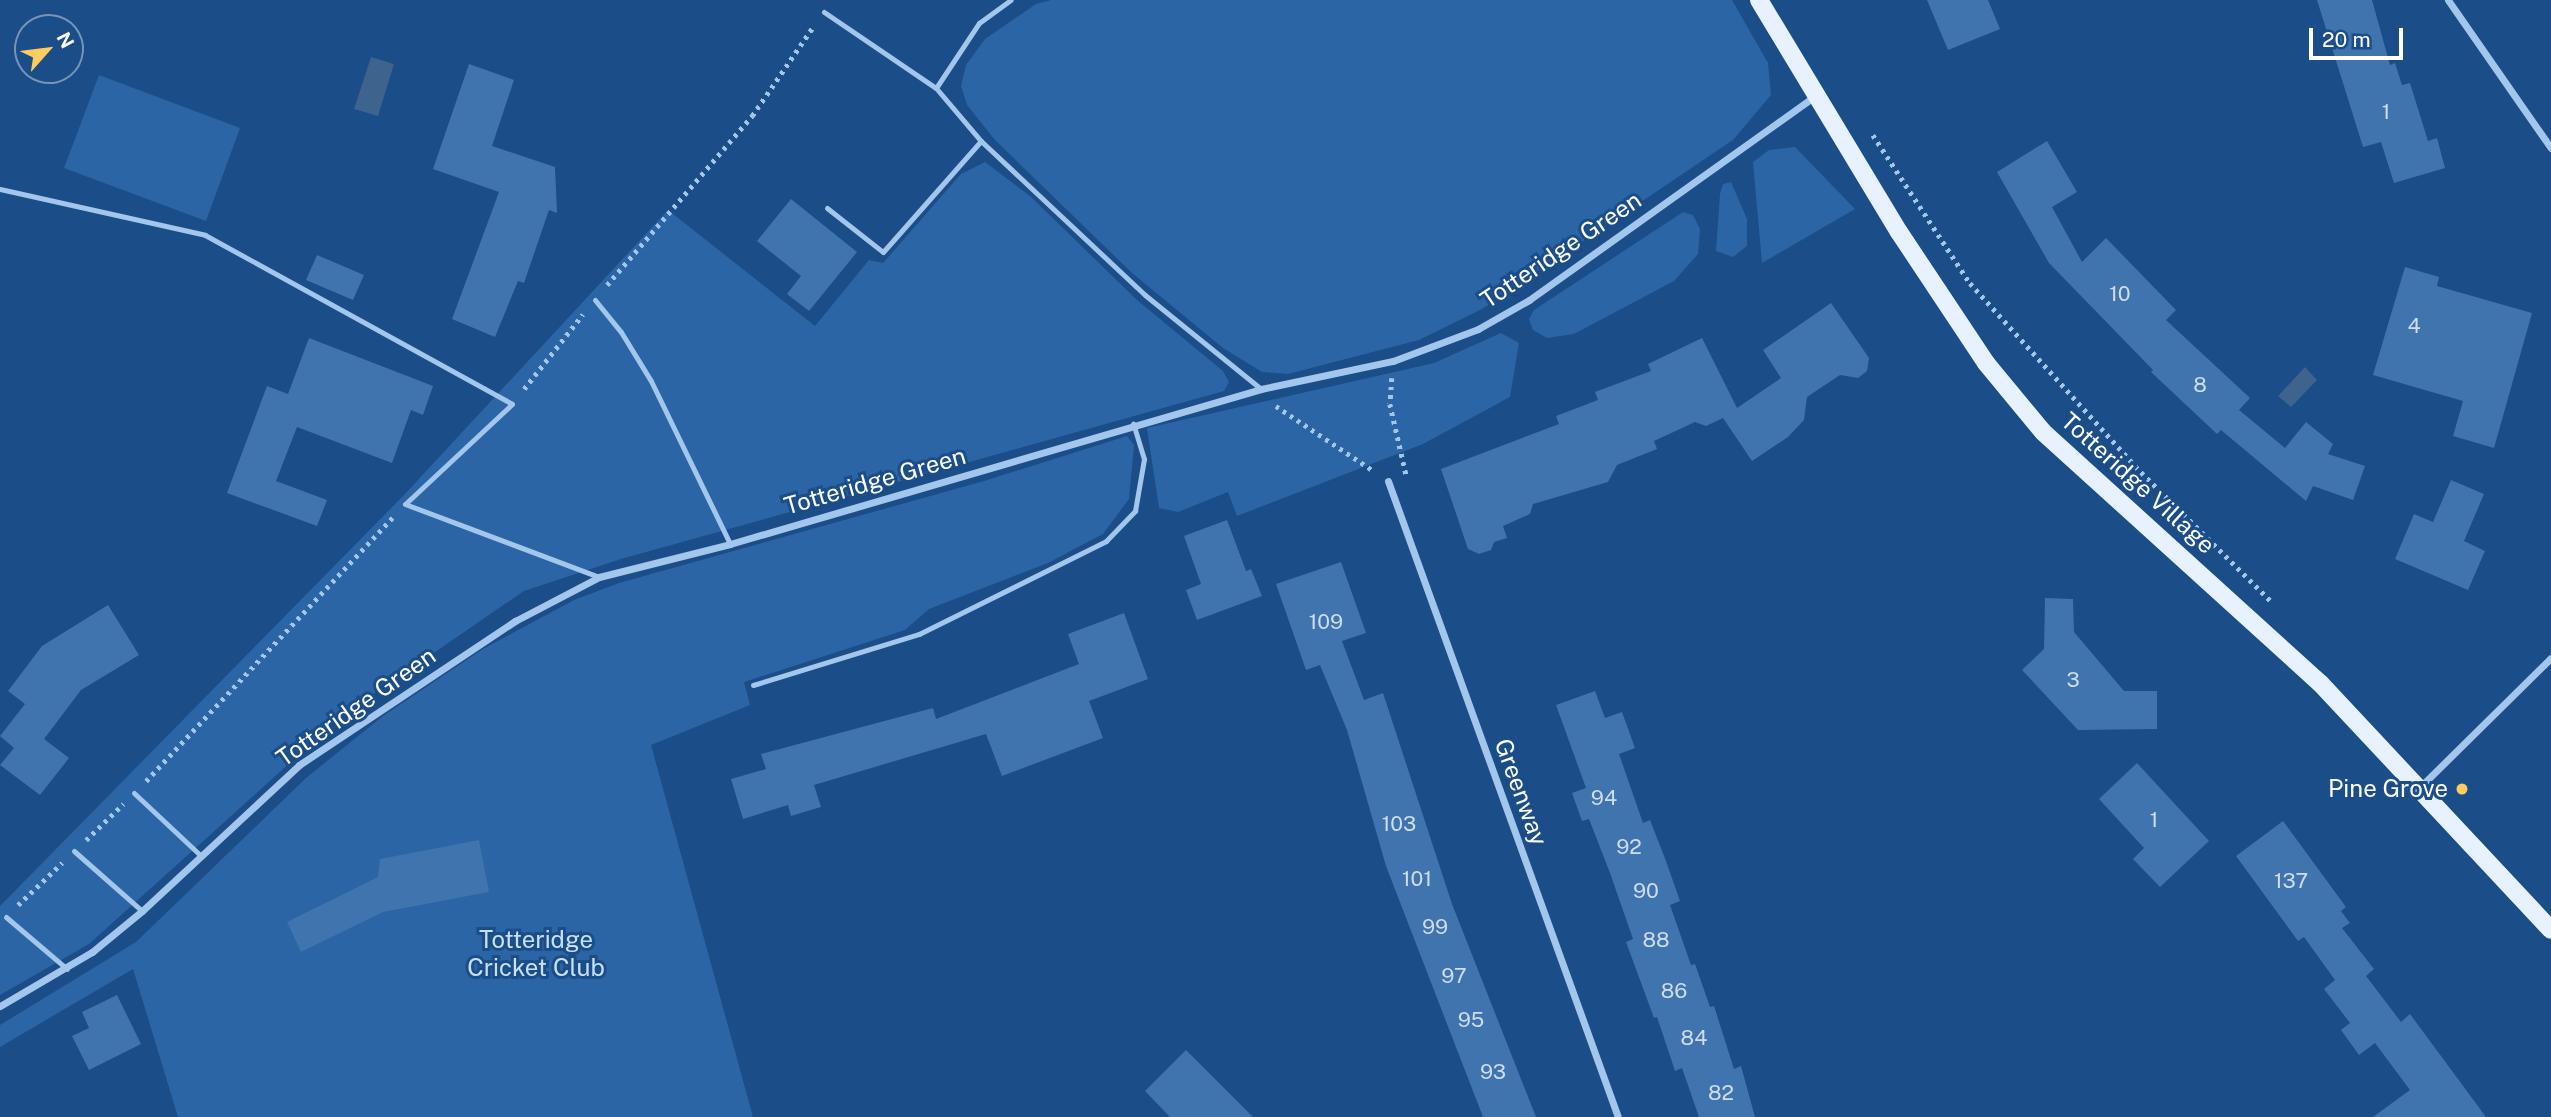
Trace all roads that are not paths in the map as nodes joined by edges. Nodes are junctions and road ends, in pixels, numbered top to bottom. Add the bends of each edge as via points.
1 (1012, 0) edge
2 (1759, 0) edge
3 (2448, 0) edge
4 (824, 12) road end
5 (936, 88) junction
6 (1815, 95) junction
7 (981, 141) junction
8 (2551, 148) edge
9 (0, 189) edge
10 (827, 208) dead end
11 (595, 300) road end
12 (1258, 390) junction
13 (1133, 424) junction
14 (1388, 481) road end
15 (730, 544) junction
16 (599, 577) junction
17 (2551, 658) edge
18 (753, 685) dead end
19 (2420, 787) junction
20 (134, 793) road end
21 (74, 851) road end
22 (200, 855) junction
23 (142, 911) junction
24 (6, 917) road end
25 (2551, 930) edge
26 (67, 970) junction
27 (0, 1006) edge
28 (1618, 1117) edge

1 - 5 lane via 979,23
2 - 6 main road, Totteridge Village
3 - 8 street
4 - 5 lane
5 - 7 lane
6 - 12 street, Totteridge Green via 1529,300 1478,329 1393,361
6 - 19 main road, Totteridge Village via 1986,363 2043,432 2255,621
7 - 10 lane via 883,253
7 - 12 lane via 1145,295
9 - 16 lane via 205,235 512,404 405,505
11 - 15 lane via 651,381
12 - 13 street, Totteridge Green
13 - 15 street, Totteridge Green
13 - 18 lane via 1144,459 1135,511 1106,541 919,634
14 - 28 street, Greenway
15 - 16 street, Totteridge Green
16 - 22 street, Totteridge Green via 515,621 299,765
17 - 19 street
19 - 25 main road, Totteridge Village
20 - 22 lane
21 - 23 lane
22 - 23 street, Totteridge Green
23 - 26 street, Totteridge Green
24 - 26 lane
26 - 27 street, Totteridge Green

